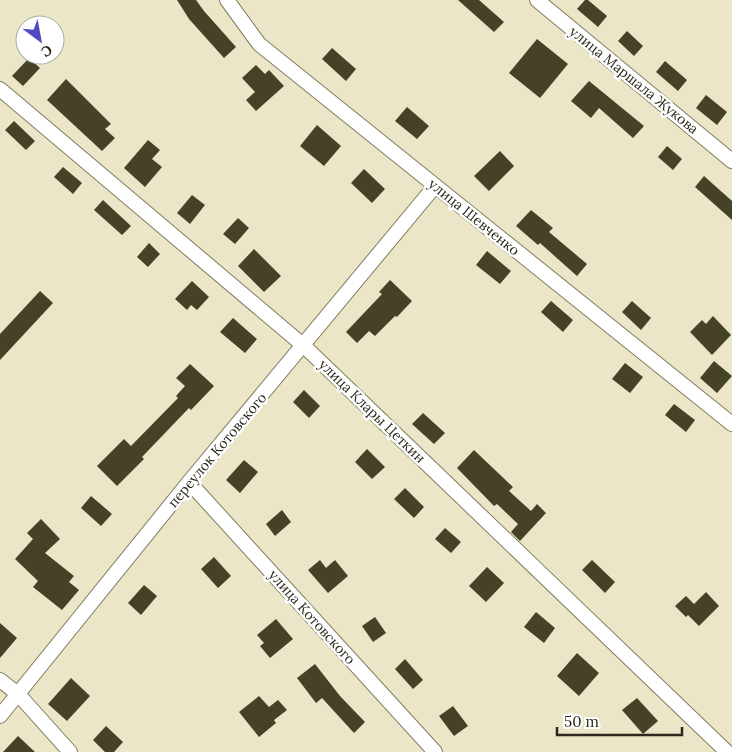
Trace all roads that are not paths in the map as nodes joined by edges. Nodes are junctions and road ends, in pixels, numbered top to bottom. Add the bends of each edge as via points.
1 (227, 0) edge
2 (536, 0) edge
3 (0, 89) edge
4 (732, 161) edge
5 (435, 186) junction
6 (304, 346) junction
7 (732, 424) edge
8 (189, 482) junction
9 (0, 680) edge
10 (18, 694) junction
11 (0, 716) edge
12 (70, 752) edge
13 (435, 752) edge
14 (727, 752) edge

1 - 5 street, улица Шевченко via 259,44
2 - 4 street, улица Маршала Жукова
3 - 6 street, улица Клары Цеткин
5 - 6 street, переулок Котовского
5 - 7 street, улица Шевченко
6 - 8 street, переулок Котовского
6 - 14 street, улица Клары Цеткин
8 - 10 street, переулок Котовского
8 - 13 street, улица Котовского
9 - 10 street
10 - 11 street, переулок Котовского
10 - 12 street

